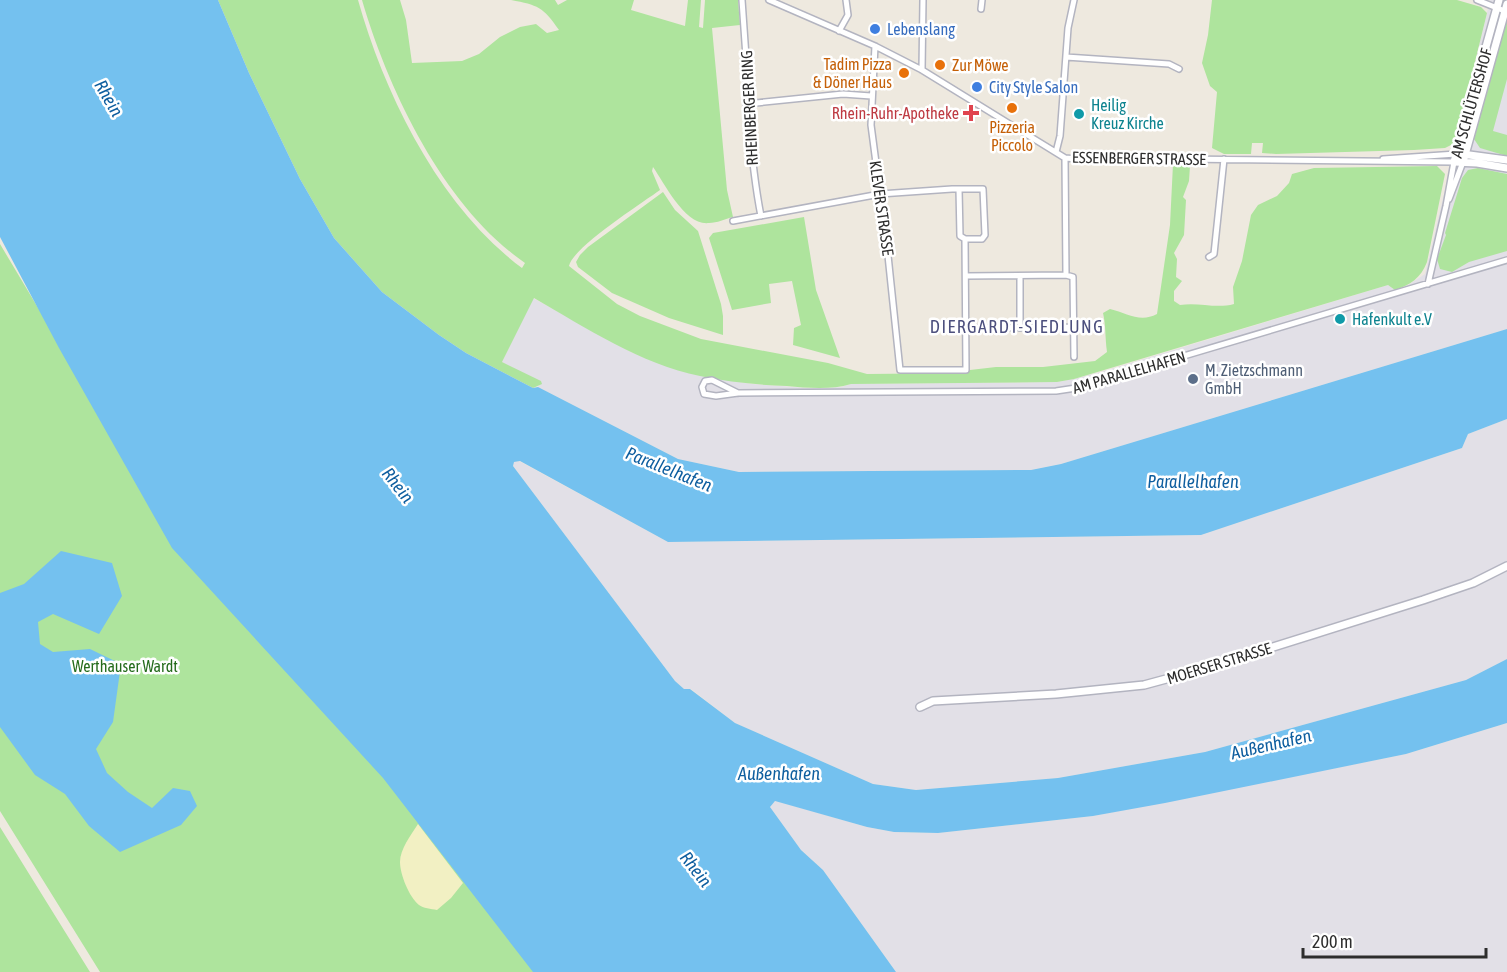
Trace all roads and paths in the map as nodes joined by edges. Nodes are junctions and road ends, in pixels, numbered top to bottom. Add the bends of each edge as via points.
1 (742, 0) edge
2 (769, 0) edge
3 (846, 0) edge
4 (923, 0) edge
5 (981, 0) edge
6 (1074, 0) edge
7 (1477, 0) edge
8 (1505, 5) edge
9 (981, 9) dead end
10 (1497, 9) junction
11 (839, 31) junction
12 (875, 46) junction
13 (1066, 57) junction
14 (1179, 69) dead end
15 (922, 70) junction
16 (871, 96) junction
17 (746, 104) junction
18 (1056, 152) junction
19 (1456, 154) junction
20 (1065, 158) junction
21 (1465, 158) junction
22 (1224, 159) junction
23 (1507, 160) edge
24 (1360, 161) junction
25 (1454, 162) junction
26 (1507, 168) edge
27 (959, 189) junction
28 (880, 194) junction
29 (1446, 207) junction
30 (761, 216) junction
31 (734, 221) dead end
32 (965, 239) junction
33 (1209, 258) dead end
34 (1507, 260) edge
35 (1066, 275) junction
36 (966, 276) junction
37 (1020, 276) junction
38 (1428, 284) junction
39 (1073, 327) junction
40 (966, 328) junction
41 (1020, 328) junction
42 (1074, 357) dead end
43 (738, 393) junction
44 (1507, 566) edge
45 (920, 707) dead end

1 - 17 street, RHEINBERGER RING
2 - 11 street, ESSENBERGER STRASSE
3 - 11 street via 848,15
4 - 15 street
5 - 9 street
6 - 13 street
7 - 10 street
8 - 10 street, AM SCHLÜTERSHOF
8 - 21 street, AM SCHLÜTERSHOF
10 - 19 street, AM SCHLÜTERSHOF
11 - 12 street, ESSENBERGER STRASSE
12 - 15 street, ESSENBERGER STRASSE
12 - 16 street, KLEVER STRASSE
13 - 14 street via 1169,64
13 - 18 street
15 - 18 street, ESSENBERGER STRASSE
16 - 17 street via 843,94
16 - 28 street, KLEVER STRASSE
17 - 30 street, RHEINBERGER RING
18 - 20 street, ESSENBERGER STRASSE
19 - 21 street, ESSENBERGER STRASSE
19 - 24 street, ESSENBERGER STRASSE
19 - 25 street, AM SCHLÜTERSHOF
20 - 22 street, ESSENBERGER STRASSE
20 - 35 street
21 - 23 street, ESSENBERGER STRASSE
21 - 25 street, ESSENBERGER STRASSE
21 - 26 street, ESSENBERGER STRASSE
21 - 29 street, AM SCHLÜTERSHOF
22 - 24 street, ESSENBERGER STRASSE
22 - 33 street, ESSENBERGER STRASSE via 1214,254
24 - 25 street, ESSENBERGER STRASSE
25 - 29 street, AM SCHLÜTERSHOF
27 - 28 street
27 - 32 street via 960,236
27 - 32 street via 980,188 985,192 985,235
28 - 30 street
28 - 40 street, KLEVER STRASSE via 900,370 966,370
29 - 38 street, AM SCHLÜTERSHOF
30 - 31 street
32 - 36 street
34 - 38 street, AM PARALLELHAFEN
35 - 37 street
35 - 39 street via 1073,278
36 - 37 street
36 - 40 street
37 - 41 street
38 - 43 street, AM PARALLELHAFEN via 1076,388
39 - 41 street
39 - 42 street
40 - 41 street
43 - 43 street, AM PARALLELHAFEN via 712,380 705,381 702,387 706,395
44 - 45 street, MOERSER STRASSE via 1473,583 1422,600 1144,685 933,700

